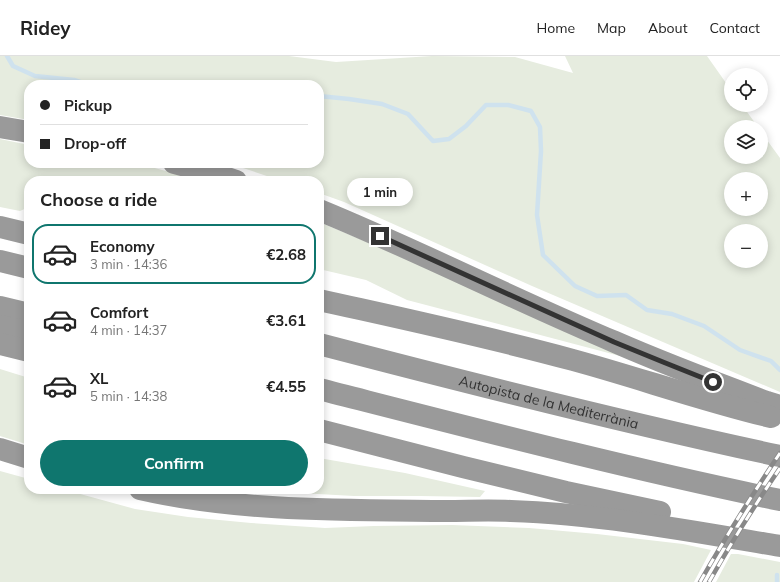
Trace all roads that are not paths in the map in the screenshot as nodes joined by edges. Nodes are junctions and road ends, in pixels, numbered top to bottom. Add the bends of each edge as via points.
1 (0, 127) edge
2 (24, 131) edge
3 (193, 168) edge
4 (221, 176) edge
5 (324, 212) edge
6 (0, 227) edge
7 (24, 233) edge
8 (0, 261) edge
9 (24, 267) edge
10 (324, 301) edge
11 (0, 307) edge
12 (24, 313) edge
13 (0, 326) edge
14 (24, 331) edge
15 (0, 344) edge
16 (324, 345) edge
17 (24, 350) edge
18 (324, 390) edge
19 (780, 406) edge
20 (780, 419) edge
21 (324, 431) edge
22 (0, 449) edge
23 (24, 456) edge
24 (780, 456) edge
25 (166, 494) edge
26 (780, 500) edge
27 (780, 535) edge
28 (780, 546) edge

1 - 2 highway
3 - 4 highway
5 - 19 highway via 614,342
6 - 7 highway
8 - 9 highway
10 - 20 highway via 524,347
11 - 12 highway
13 - 14 highway
15 - 17 highway
16 - 24 highway, Autopista de la Mediterrània via 592,414
18 - 26 highway via 647,471
21 - 27 highway via 566,492
22 - 23 highway
25 - 28 highway via 266,507 566,514

